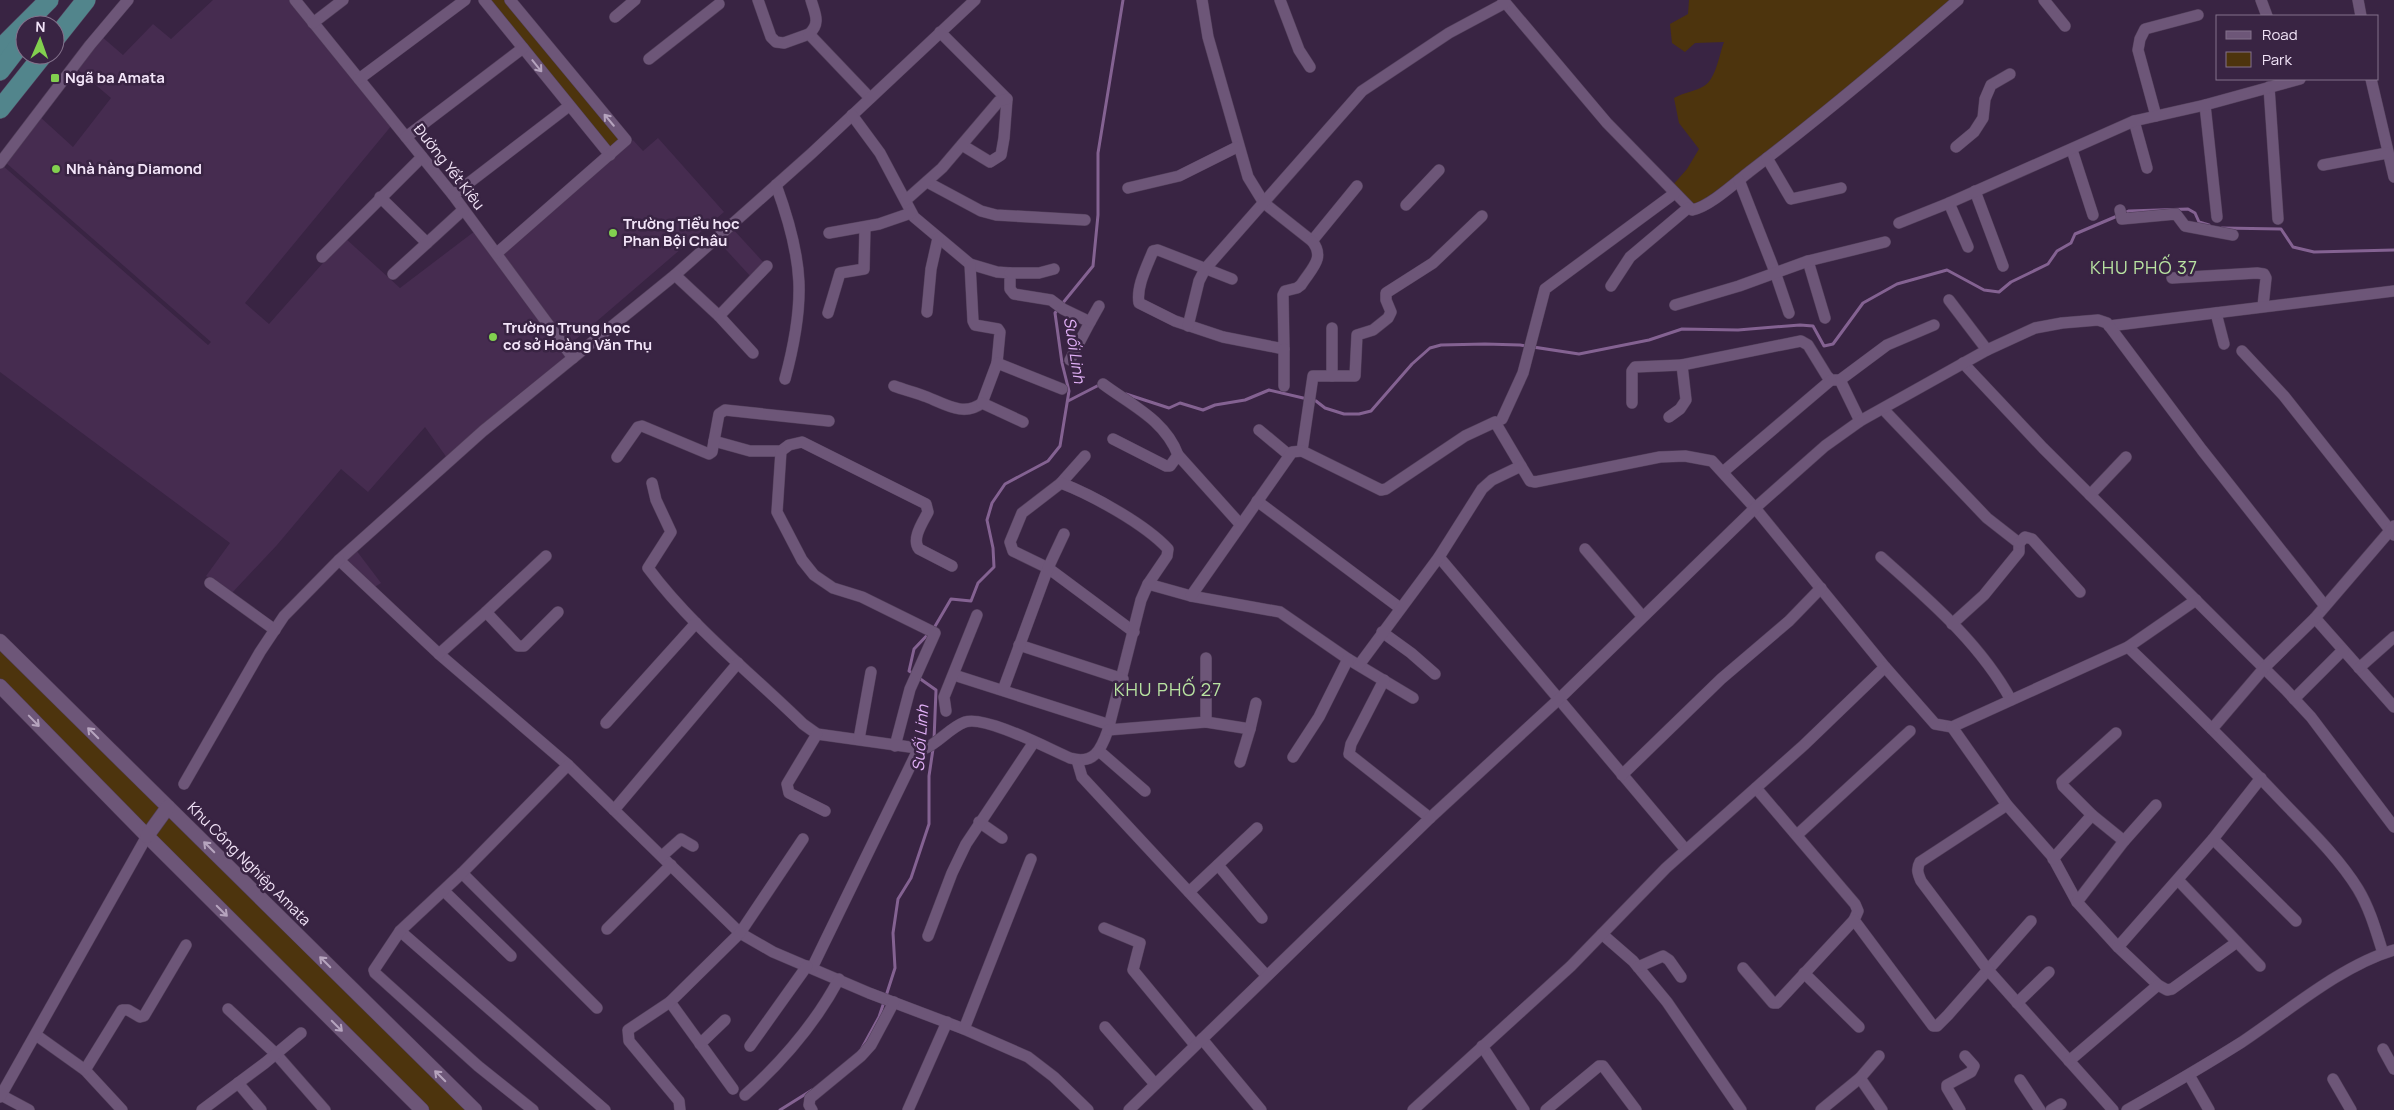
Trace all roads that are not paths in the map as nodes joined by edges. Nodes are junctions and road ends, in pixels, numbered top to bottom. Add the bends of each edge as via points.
1 (49, 0) edge
2 (86, 0) edge
3 (128, 0) edge
4 (295, 0) edge
5 (343, 0) edge
6 (465, 0) edge
7 (484, 0) edge
8 (510, 0) edge
9 (635, 0) edge
10 (758, 0) edge
11 (811, 0) edge
12 (956, 0) edge
13 (975, 0) edge
14 (1202, 0) edge
15 (1280, 0) edge
16 (1958, 0) edge
17 (2044, 0) edge
18 (2261, 0) edge
19 (2358, 0) edge
20 (1504, 1) edge
21 (719, 4) dead end
22 (964, 10) junction
23 (36, 15) edge
24 (2198, 15) dead end
25 (2267, 15) edge
26 (2361, 15) edge
27 (615, 17) dead end
28 (313, 23) junction
29 (65, 25) edge
30 (2065, 26) dead end
31 (940, 32) junction
32 (809, 34) junction
33 (15, 35) edge
34 (523, 48) junction
35 (0, 49) edge
36 (15, 55) edge
37 (649, 59) dead end
38 (15, 62) edge
39 (35, 65) edge
40 (1310, 67) dead end
41 (0, 71) edge
42 (2010, 74) dead end
43 (359, 79) junction
44 (2294, 80) edge
45 (2371, 80) edge
46 (2269, 87) junction
47 (0, 90) edge
48 (870, 98) junction
49 (1007, 99) junction
50 (2205, 105) junction
51 (569, 106) junction
52 (0, 109) edge
53 (852, 115) junction
54 (2156, 116) junction
55 (2134, 121) junction
56 (406, 137) junction
57 (962, 145) junction
58 (1238, 147) junction
59 (1956, 147) dead end
60 (2072, 150) junction
61 (2387, 153) junction
62 (610, 155) junction
63 (422, 157) junction
64 (1767, 158) junction
65 (0, 163) edge
66 (2324, 165) dead end
67 (2147, 168) dead end
68 (1439, 170) dead end
69 (2394, 177) edge
70 (1739, 180) junction
71 (927, 182) junction
72 (776, 185) junction
73 (1357, 186) dead end
74 (1128, 188) dead end
75 (1841, 188) dead end
76 (1974, 191) junction
77 (1675, 194) junction
78 (453, 195) junction
79 (380, 197) junction
80 (906, 200) junction
81 (1264, 202) junction
82 (1950, 203) junction
83 (1406, 206) dead end
84 (1688, 208) junction
85 (463, 210) junction
86 (911, 213) junction
87 (2093, 215) dead end
88 (2121, 215) dead end
89 (1482, 216) dead end
90 (2217, 217) dead end
91 (2278, 219) dead end
92 (1085, 220) dead end
93 (1899, 223) dead end
94 (865, 227) junction
95 (829, 232) dead end
96 (2233, 235) dead end
97 (938, 238) junction
98 (1312, 241) junction
99 (1885, 242) dead end
100 (427, 243) junction
101 (1968, 247) dead end
102 (497, 253) junction
103 (322, 257) dead end
104 (1808, 262) junction
105 (970, 264) junction
106 (767, 266) dead end
107 (2003, 266) dead end
108 (1054, 269) dead end
109 (1205, 269) junction
110 (1775, 272) junction
111 (1010, 273) junction
112 (393, 274) dead end
113 (675, 275) junction
114 (2172, 278) dead end
115 (1232, 280) dead end
116 (1611, 286) dead end
117 (2394, 291) edge
118 (1949, 300) dead end
119 (1675, 305) dead end
120 (1098, 306) dead end
121 (2263, 306) junction
122 (927, 312) dead end
123 (828, 313) dead end
124 (1789, 313) dead end
125 (2216, 313) junction
126 (719, 316) junction
127 (1825, 318) dead end
128 (1090, 322) junction
129 (1934, 325) dead end
130 (1188, 326) junction
131 (2108, 326) junction
132 (1332, 328) dead end
133 (2224, 344) dead end
134 (1284, 349) junction
135 (1987, 350) junction
136 (2242, 351) dead end
137 (753, 353) dead end
138 (573, 358) junction
139 (1070, 360) dead end
140 (997, 363) junction
141 (1963, 364) junction
142 (1682, 365) junction
143 (1332, 376) junction
144 (785, 379) dead end
145 (1836, 380) junction
146 (1103, 384) dead end
147 (894, 386) dead end
148 (1284, 386) dead end
149 (1062, 389) dead end
150 (982, 404) junction
151 (1632, 404) dead end
152 (1883, 408) junction
153 (1669, 417) dead end
154 (1502, 419) dead end
155 (829, 421) dead end
156 (1860, 421) junction
157 (1023, 422) dead end
158 (1259, 430) dead end
159 (1113, 439) dead end
160 (714, 442) junction
161 (781, 451) junction
162 (1302, 451) junction
163 (1178, 455) junction
164 (1290, 455) junction
165 (1085, 456) dead end
166 (617, 457) dead end
167 (2126, 457) dead end
168 (1521, 466) junction
169 (1723, 472) junction
170 (652, 483) dead end
171 (1061, 483) junction
172 (2090, 495) junction
173 (1257, 501) junction
174 (1756, 508) junction
175 (1240, 524) junction
176 (2393, 530) edge
177 (1064, 534) dead end
178 (2019, 543) junction
179 (1585, 549) dead end
180 (546, 556) dead end
181 (1439, 557) junction
182 (1882, 557) dead end
183 (339, 560) junction
184 (952, 566) dead end
185 (1048, 568) junction
186 (210, 584) dead end
187 (1148, 584) junction
188 (1821, 588) junction
189 (2080, 592) dead end
190 (1191, 596) junction
191 (2196, 600) junction
192 (2324, 606) junction
193 (1400, 608) junction
194 (486, 612) junction
195 (558, 612) dead end
196 (977, 615) dead end
197 (1642, 616) junction
198 (2315, 618) junction
199 (696, 623) junction
200 (1952, 624) junction
201 (275, 630) junction
202 (1134, 632) junction
203 (1382, 632) junction
204 (2394, 637) edge
205 (0, 642) edge
206 (1019, 645) junction
207 (2128, 647) junction
208 (2343, 650) junction
209 (439, 654) junction
210 (1206, 658) dead end
211 (1348, 659) junction
212 (738, 662) junction
213 (1359, 664) junction
214 (1885, 667) junction
215 (2265, 667) junction
216 (2359, 668) junction
217 (871, 672) dead end
218 (1434, 674) dead end
219 (954, 675) junction
220 (1123, 679) junction
221 (1384, 680) junction
222 (0, 686) edge
223 (1003, 690) junction
224 (1413, 698) dead end
225 (2294, 698) junction
226 (1558, 700) junction
227 (2011, 700) junction
228 (1256, 703) dead end
229 (2394, 708) edge
230 (946, 712) dead end
231 (1206, 722) junction
232 (606, 723) dead end
233 (1952, 727) junction
234 (1109, 728) junction
235 (1250, 729) junction
236 (2212, 729) junction
237 (1910, 731) dead end
238 (816, 734) junction
239 (2116, 734) dead end
240 (859, 739) junction
241 (1034, 742) junction
242 (895, 746) junction
243 (921, 750) junction
244 (1099, 751) junction
245 (1293, 757) dead end
246 (1077, 760) junction
247 (1240, 762) dead end
248 (568, 765) junction
249 (1622, 775) junction
250 (2261, 778) junction
251 (184, 784) dead end
252 (1756, 788) junction
253 (1145, 791) dead end
254 (2007, 805) junction
255 (2156, 805) dead end
256 (168, 807) junction
257 (614, 810) junction
258 (825, 811) dead end
259 (2092, 815) junction
260 (1430, 818) junction
261 (979, 822) junction
262 (2394, 827) edge
263 (1257, 828) dead end
264 (1797, 835) junction
265 (146, 836) junction
266 (1002, 838) dead end
267 (803, 839) dead end
268 (2213, 839) junction
269 (2124, 841) junction
270 (693, 846) dead end
271 (1686, 850) junction
272 (662, 856) junction
273 (1031, 859) dead end
274 (2053, 859) junction
275 (671, 865) junction
276 (1218, 865) junction
277 (462, 873) junction
278 (2178, 880) junction
279 (444, 890) junction
280 (1189, 892) junction
281 (2077, 902) junction
282 (1262, 918) dead end
283 (1854, 920) junction
284 (2031, 921) dead end
285 (2296, 921) dead end
286 (1104, 928) dead end
287 (606, 929) dead end
288 (400, 931) junction
289 (740, 933) junction
290 (1602, 934) junction
291 (928, 936) dead end
292 (2237, 942) junction
293 (186, 945) dead end
294 (2118, 947) junction
295 (2388, 951) edge
296 (510, 956) dead end
297 (2260, 966) dead end
298 (810, 967) junction
299 (1638, 968) junction
300 (1743, 968) dead end
301 (1988, 970) junction
302 (2049, 972) dead end
303 (1804, 973) junction
304 (1266, 975) junction
305 (1681, 976) dead end
306 (839, 979) junction
307 (2158, 985) junction
308 (670, 1002) junction
309 (894, 1002) junction
310 (2017, 1003) junction
311 (597, 1008) dead end
312 (228, 1009) dead end
313 (725, 1020) dead end
314 (947, 1022) junction
315 (1105, 1026) dead end
316 (1859, 1026) dead end
317 (964, 1029) junction
318 (300, 1033) dead end
319 (36, 1035) junction
320 (1198, 1042) junction
321 (700, 1044) junction
322 (750, 1046) dead end
323 (1482, 1046) junction
324 (2383, 1049) dead end
325 (276, 1054) junction
326 (1879, 1056) dead end
327 (1965, 1056) dead end
328 (2069, 1061) junction
329 (2394, 1069) edge
330 (85, 1070) junction
331 (2189, 1075) junction
332 (1860, 1078) junction
333 (2333, 1078) dead end
334 (2020, 1080) dead end
335 (1155, 1084) junction
336 (236, 1085) junction
337 (733, 1089) dead end
338 (745, 1095) dead end
339 (1, 1096) edge
340 (2061, 1104) dead end
341 (256, 1109) edge
342 (29, 1110) edge
343 (122, 1110) edge
344 (202, 1110) edge
345 (325, 1110) edge
346 (422, 1110) edge
347 (475, 1110) edge
348 (533, 1110) edge
349 (604, 1110) edge
350 (680, 1110) edge
351 (812, 1110) edge
352 (908, 1110) edge
353 (1088, 1110) edge
354 (1129, 1110) edge
355 (1261, 1110) edge
356 (1413, 1110) edge
357 (1524, 1110) edge
358 (1546, 1110) edge
359 (1636, 1110) edge
360 (1741, 1110) edge
361 (1821, 1110) edge
362 (1882, 1110) edge
363 (1960, 1110) edge
364 (2040, 1110) edge
365 (2051, 1110) edge
366 (2114, 1110) edge
367 (2127, 1110) edge
368 (2209, 1110) edge
369 (2351, 1110) edge

1 - 23 highway
2 - 29 highway
3 - 65 street
4 - 28 street, Đường Yết Kiêu
5 - 28 street
6 - 43 street
7 - 34 street
62 -> 8 street via 626,140
9 - 27 street
10 - 32 street via 771,37 776,42 784,43
11 - 32 street via 818,22
12 - 22 street
13 - 22 street
14 - 58 street via 1208,37
15 - 40 street
16 - 64 street via 1881,67
17 - 30 street
18 - 25 street
19 - 26 street
20 - 77 street via 1607,123
20 - 81 street via 1362,91
21 - 37 street
22 - 31 street
24 - 54 street via 2145,29 2140,38 2138,50
28 - 43 street, Đường Yết Kiêu
31 - 48 street
31 - 49 street
32 - 48 street
33 - 35 highway
34 -> 51 street
34 - 56 street
36 - 41 highway
38 - 47 highway
39 - 52 highway
42 - 59 street via 1991,85 1985,99 1983,118 1974,132
43 - 56 street, Đường Yết Kiêu
44 - 46 street
45 - 61 street
46 - 50 street
46 - 91 street
48 - 53 street
49 - 57 street via 1000,101
49 - 57 street via 1001,155 990,162
50 - 54 street
50 - 90 street
51 - 62 street
51 - 78 street
53 - 72 street
53 - 80 street via 880,153
54 - 55 street
55 - 60 street
55 - 67 street
56 - 63 street, Đường Yết Kiêu
57 - 71 street
58 - 74 street via 1180,176
58 - 81 street via 1248,177
60 - 76 street
60 - 87 street
61 - 66 street
61 - 69 street
62 - 102 street
63 - 78 street, Đường Yết Kiêu
63 - 79 street
64 - 70 street
64 - 75 street via 1791,199
68 - 83 street
70 - 84 street via 1701,207
70 - 110 street
71 - 80 street
71 - 92 street via 981,211 996,215
72 - 113 street
72 - 144 street via 794,237 801,292 796,338
73 - 98 street
76 - 82 street
76 - 107 street
77 - 84 street
77 - 154 street via 1545,289 1523,373
78 - 85 street, Đường Yết Kiêu
79 - 100 street
79 - 103 street
80 - 86 street
81 - 98 street
81 - 109 street
82 - 93 street
82 - 101 street
84 - 116 street via 1630,257
85 - 100 street
85 - 102 street, Đường Yết Kiêu
86 - 94 street
86 - 97 street
88 - 96 street via 2176,214 2185,226
89 - 143 street via 1422,272 1386,293 1388,318 1370,332 1357,335 1355,376
94 - 95 street
94 - 123 street via 864,270 840,273
97 - 105 street
97 - 122 street
98 - 134 street via 1317,247 1318,258 1298,288 1285,291 1282,298
99 - 104 street
100 - 112 street
102 - 138 street, Đường Yết Kiêu
104 - 110 street
104 - 127 street
105 - 111 street
105 - 140 street via 973,322 1000,332
106 - 126 street
108 - 111 street via 1039,273
109 - 115 street
109 - 130 street
109 - 130 street via 1158,250 1153,251 1138,296 1139,303
110 - 119 street
110 - 124 street
111 - 128 street via 1011,292 1051,300
113 - 126 street
113 - 138 street
114 - 121 street via 2264,274
117 - 121 street
118 - 135 street
120 - 128 street
121 - 125 street
125 - 131 street
125 - 133 street
126 - 137 street
128 - 139 street
129 - 145 street via 1887,345
130 - 134 street via 1223,338
131 - 135 street via 2098,320 2035,328
131 - 192 street
132 - 143 street
134 - 148 street
135 - 141 street
136 - 176 street via 2284,396
138 - 183 street via 483,431
140 - 149 street
140 - 150 street
141 - 152 street
141 - 172 street
142 - 145 street via 1801,341 1808,345 1822,370
142 - 151 street via 1635,367 1632,371
142 - 153 street via 1686,400
143 - 162 street via 1312,376
145 - 156 street
145 - 169 street
146 - 163 street via 1166,431
147 - 150 street via 954,409
150 - 157 street
152 - 156 street
152 - 178 street via 1987,518
155 - 160 street via 721,411
156 - 174 street via 1825,446
158 - 164 street
159 - 163 street via 1166,466 1170,466
160 - 161 street via 750,451
160 - 166 street via 709,454 642,426
161 - 184 street via 802,442 926,504 928,512 916,546
161 - 242 street via 777,512 802,560 814,575 833,588 862,597 935,633 914,682
162 - 164 street
162 - 168 street via 1381,490 1458,440 1495,422
163 - 175 street
164 - 173 street
165 - 171 street
167 - 172 street
168 - 169 street via 1530,481 1535,482 1660,457 1685,456 1712,461
168 - 181 street via 1492,480 1482,489
169 - 174 street
170 - 199 street via 671,532 648,568
171 - 185 street via 1022,513 1010,542 1013,551
171 - 187 street via 1102,503 1168,549 1167,556
172 - 191 street
173 - 175 street
173 - 193 street
174 - 188 street
174 - 197 street
175 - 190 street
176 - 192 street
177 - 185 street
178 - 189 street via 2025,537 2032,539
178 - 200 street via 2019,552 1984,595
179 - 197 street
180 - 194 street
181 - 193 street
181 - 226 street
182 - 200 street
183 - 201 street via 284,616
183 - 209 street
185 - 202 street
185 - 206 street
186 - 201 street
187 - 190 street
187 - 202 street
188 - 214 street
188 - 249 street
190 - 211 street via 1280,612
191 - 207 street
191 - 215 street
192 - 198 street
193 - 203 street
194 - 195 street via 518,646 524,646
194 - 209 street
196 - 219 street
197 - 226 street
198 - 208 street
198 - 215 street
199 - 212 street
199 - 232 street
200 - 227 street via 1987,662
201 - 251 street
202 - 220 street
203 - 213 street
203 - 218 street via 1411,652
204 - 216 street
256 -> 205 street, Khu Công Nghiệp Amata
206 - 220 street
206 - 223 street
207 - 227 street
207 - 236 street
208 - 216 street
208 - 225 street
209 - 248 street
210 - 231 street
211 - 213 street
211 - 245 street via 1319,716
212 - 238 street
212 - 257 street
213 - 221 street
214 - 233 street via 1935,724
214 - 252 street
215 - 225 street
215 - 236 street
216 - 229 street
217 - 240 street
219 - 223 street
219 - 230 street via 944,697
220 - 234 street
221 - 224 street
221 - 260 street via 1351,744 1350,754
222 -> 265 street
223 - 234 street
225 - 262 street via 2357,775
226 - 249 street
226 - 260 street
227 - 233 street
228 - 235 street
231 - 234 street
231 - 235 street
233 - 254 street
234 - 244 street
235 - 247 street
236 - 250 street
237 - 264 street
238 - 240 street
238 - 258 street via 787,784 787,790
239 - 259 street via 2062,782
240 - 242 street
241 - 243 street via 976,721 963,723 935,745
241 - 246 street
241 - 261 street
242 - 243 street
243 - 298 street
244 - 246 street via 1090,759
244 - 253 street
246 - 280 street via 1082,776
248 - 257 street
248 - 277 street
249 - 271 street
250 - 268 street
250 - 295 street via 2358,889
252 - 264 street
252 - 271 street
254 - 274 street
254 - 301 street via 1917,867 1921,882
255 - 269 street
256 - 265 street
347 -> 256 street, Khu Công Nghiệp Amata
257 - 272 street
259 - 269 street
259 - 274 street
260 - 304 street
261 - 266 street
261 - 291 street via 952,873
263 - 276 street
264 - 283 street via 1855,904 1858,911
265 - 319 street
265 -> 346 street
267 - 289 street
268 - 278 street
268 - 285 street
269 - 281 street
270 - 272 street via 681,838
271 - 290 street
272 - 275 street
273 - 317 street
274 - 281 street
275 - 287 street
275 - 289 street
276 - 280 street
276 - 282 street
277 - 279 street
277 - 311 street
278 - 292 street
278 - 294 street
279 - 288 street
279 - 296 street
280 - 304 street
281 - 294 street
283 - 301 street via 1933,1026 1943,1021
283 - 303 street
284 - 301 street
286 - 320 street via 1140,943 1134,970
288 - 348 street via 375,966 375,973 478,1066
288 - 349 street
289 - 298 street via 773,952
289 - 308 street
290 - 299 street
290 - 323 street
292 - 297 street
292 - 307 street via 2172,990
293 - 330 street via 144,1016 122,1010
294 - 307 street
295 - 331 street via 2345,972
298 - 306 street
298 - 322 street
299 - 305 street via 1663,956 1670,960
299 - 360 street via 1667,1002
300 - 303 street via 1773,1003 1782,998
301 - 310 street
302 - 310 street
303 - 316 street
304 - 320 street
306 - 309 street
306 - 338 street via 802,1037
307 - 328 street
308 - 321 street
308 - 350 street via 628,1030 627,1035 680,1101
309 - 314 street
309 - 351 street via 871,1045 810,1098
310 - 328 street
312 - 325 street
313 - 321 street
314 - 317 street
314 - 352 street
315 - 335 street
317 - 353 street via 1028,1057
318 - 325 street
319 - 330 street
319 - 339 street
320 - 335 street
320 - 355 street
321 - 337 street
323 - 356 street
323 - 357 street
324 - 329 street
325 - 336 street
325 - 345 street
326 - 332 street
327 - 363 street via 1973,1069 1947,1085
328 - 366 street
330 - 343 street
331 - 367 street
331 - 368 street
332 - 361 street
332 - 362 street
333 - 369 street
334 - 364 street
335 - 354 street
336 - 341 street
336 - 344 street
339 - 342 street
340 - 365 street
358 - 359 street via 1599,1066 1604,1066

